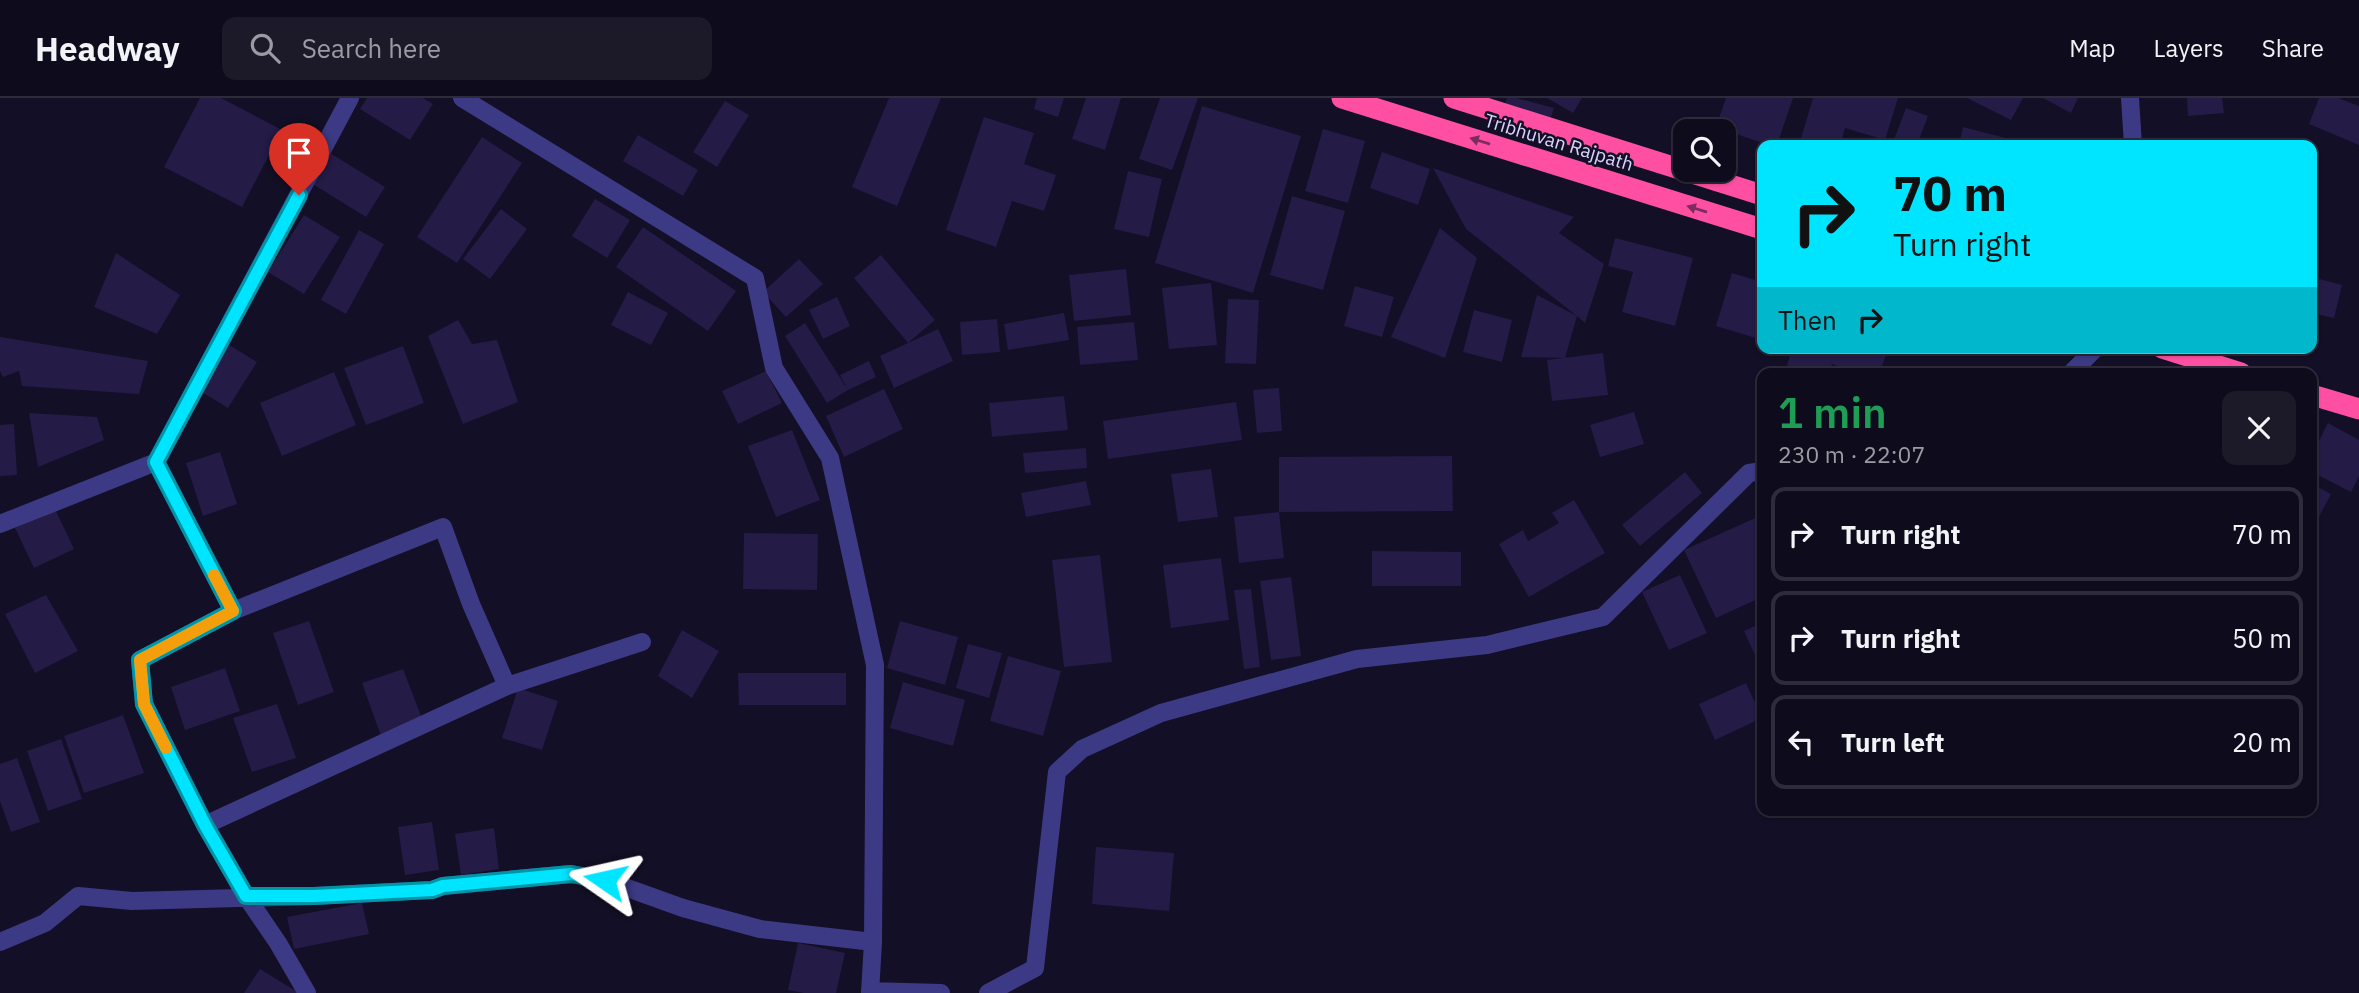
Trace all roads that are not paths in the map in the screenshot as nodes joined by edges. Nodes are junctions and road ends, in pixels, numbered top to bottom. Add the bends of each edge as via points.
1 (350, 98) edge
2 (462, 98) edge
3 (1342, 98) edge
4 (1454, 98) edge
5 (2130, 98) edge
6 (2133, 140) edge
7 (1757, 193) edge
8 (1757, 227) edge
9 (2090, 354) edge
10 (2181, 354) edge
11 (2076, 368) edge
12 (2225, 368) edge
13 (2317, 396) edge
14 (2359, 409) edge
15 (156, 462) junction
16 (1757, 472) edge
17 (0, 524) edge
18 (233, 611) junction
19 (642, 642) dead end
20 (507, 686) junction
21 (205, 825) junction
22 (246, 896) junction
23 (0, 942) edge
24 (873, 942) junction
25 (870, 992) edge
26 (307, 993) edge
27 (941, 993) edge
28 (988, 993) edge

1 - 15 street
2 - 24 street via 755,278 774,368 830,458 875,665
8 -> 3 highway, Tribhuvan Rajpath
4 - 7 highway, Tribhuvan Rajpath
5 - 6 street
9 - 11 street
10 - 12 highway
13 - 14 highway
15 - 17 street
15 - 18 street
16 - 28 street via 1749,473 1602,617 1487,645 1357,659 1161,713 1082,749 1057,772 1035,968
18 - 20 street via 443,527
18 - 21 street via 140,660 144,704
19 - 20 street
20 - 21 street
21 - 22 street
22 - 23 street via 132,901 78,897 44,923
22 - 24 street via 432,890 571,874 605,880 760,929
22 - 26 street
24 - 25 street
25 - 27 street

